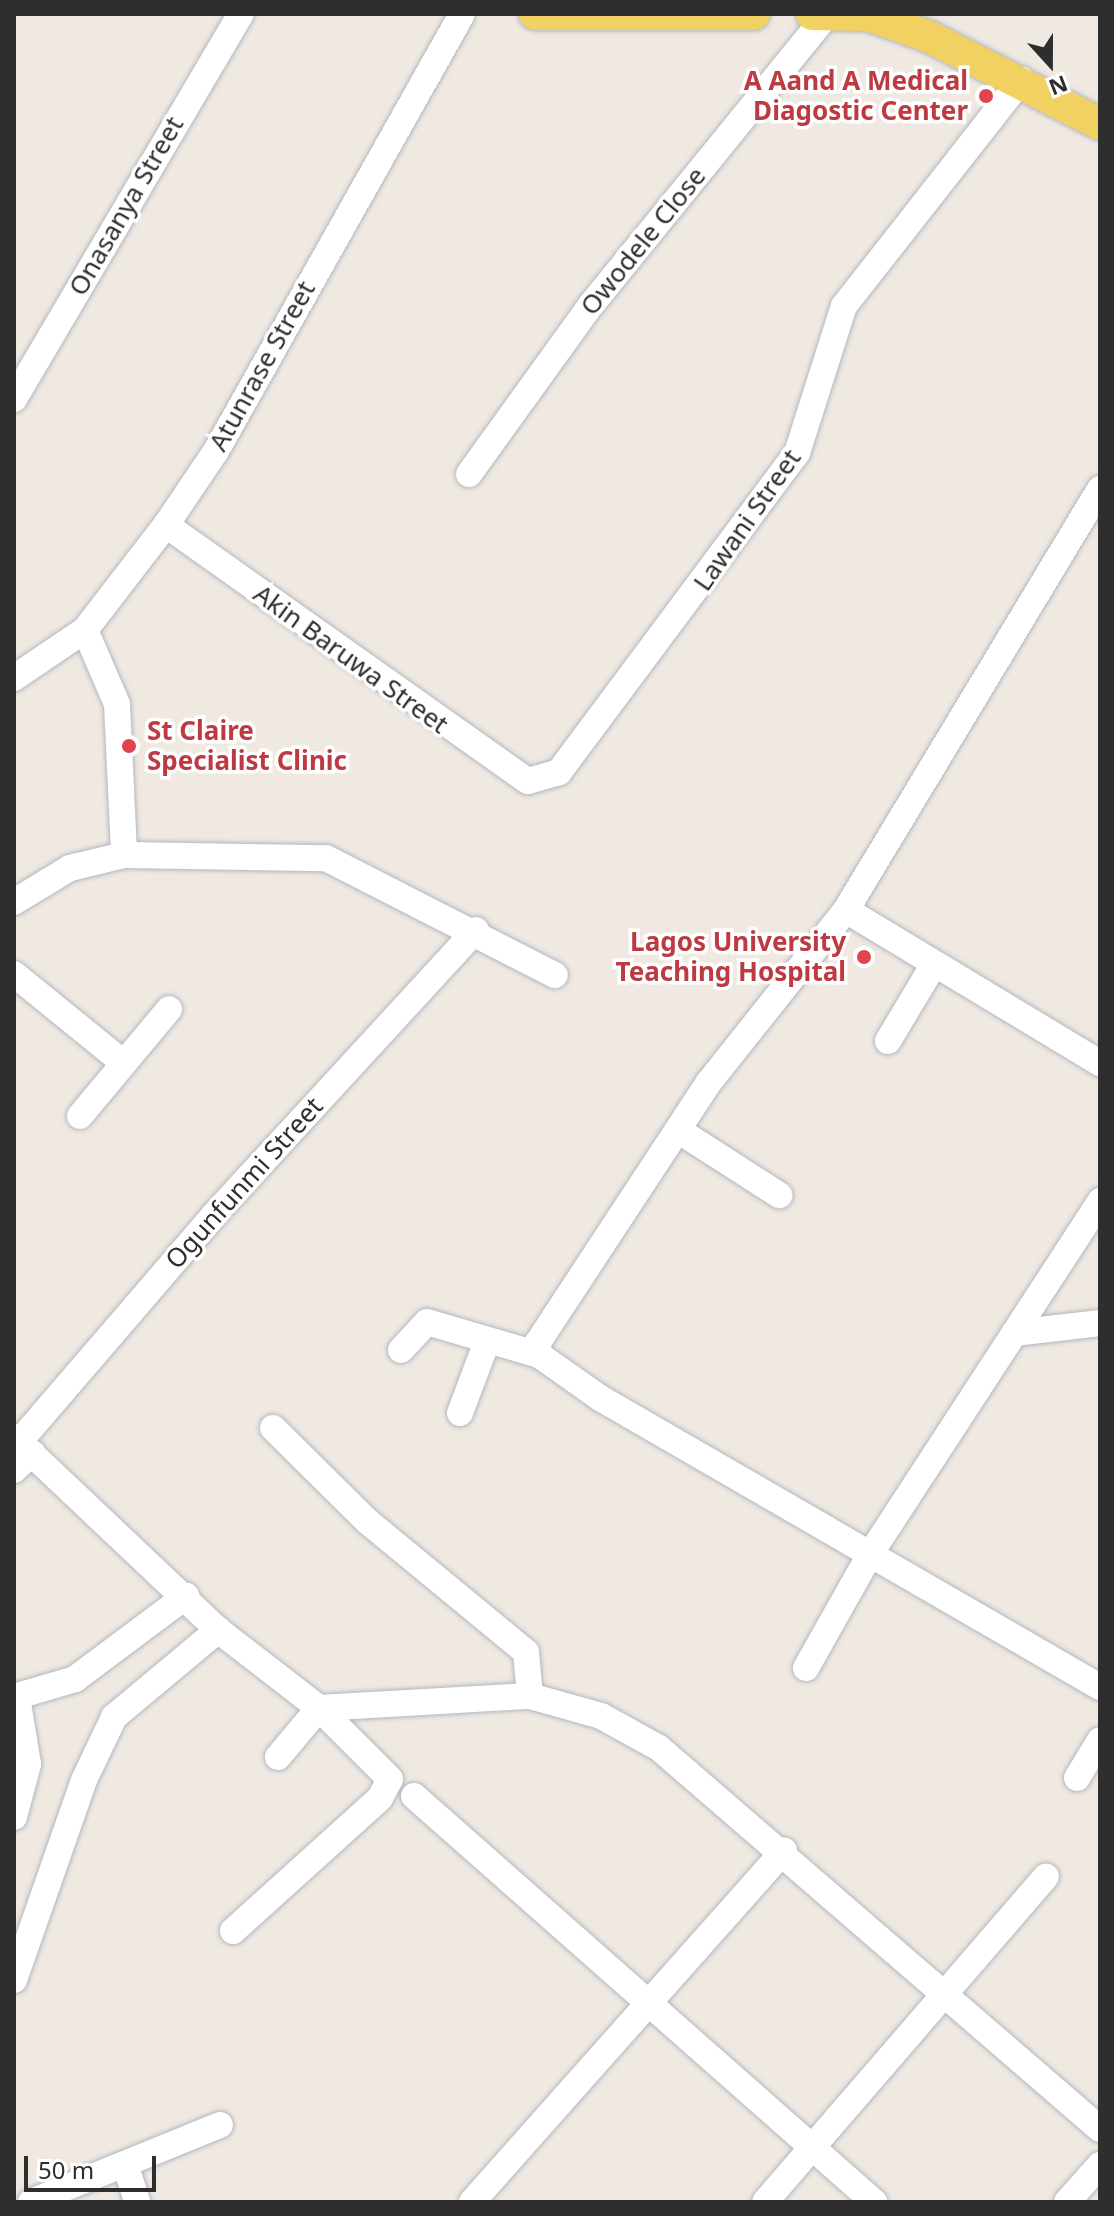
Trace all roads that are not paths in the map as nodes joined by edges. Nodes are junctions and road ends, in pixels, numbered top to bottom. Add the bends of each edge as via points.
1 (241, 14) edge
2 (462, 14) edge
3 (535, 14) edge
4 (754, 14) edge
5 (812, 14) edge
6 (902, 14) edge
7 (827, 15) edge
8 (1022, 79) junction
9 (1100, 109) edge
10 (1100, 124) edge
11 (14, 399) edge
12 (469, 474) dead end
13 (1100, 489) edge
14 (166, 525) junction
15 (85, 630) junction
16 (14, 678) edge
17 (542, 781) joint
18 (124, 855) junction
19 (14, 902) edge
20 (846, 910) junction
21 (476, 930) junction
22 (945, 970) junction
23 (14, 974) edge
24 (555, 975) dead end
25 (169, 1009) dead end
26 (888, 1041) dead end
27 (121, 1061) junction
28 (1100, 1063) edge
29 (80, 1116) dead end
30 (681, 1132) junction
31 (779, 1195) dead end
32 (1100, 1201) edge
33 (1100, 1323) edge
34 (1014, 1333) junction
35 (486, 1344) junction
36 (401, 1350) dead end
37 (539, 1355) junction
38 (460, 1413) dead end
39 (273, 1428) dead end
40 (20, 1451) edge
41 (869, 1556) junction
42 (202, 1614) junction
43 (806, 1668) dead end
44 (1100, 1687) edge
45 (530, 1696) junction
46 (15, 1697) edge
47 (319, 1708) junction
48 (1100, 1740) edge
49 (278, 1757) dead end
50 (1077, 1778) dead end
51 (414, 1796) dead end
52 (14, 1817) edge
53 (784, 1851) junction
54 (1046, 1876) dead end
55 (233, 1931) dead end
56 (14, 1980) edge
57 (945, 1997) junction
58 (648, 1999) junction
59 (220, 2125) dead end
60 (1100, 2129) edge
61 (812, 2151) junction
62 (125, 2164) junction
63 (1100, 2165) edge
64 (31, 2202) edge
65 (137, 2202) edge
66 (472, 2202) edge
67 (765, 2202) edge
68 (874, 2202) edge
69 (1067, 2202) edge

1 - 11 street, Onasanya Street
2 - 14 street, Atunrase Street via 216,451
3 - 4 main road
5 - 7 main road
6 - 9 main road
7 - 8 main road via 868,15
7 - 12 street, Owodele Close via 591,305
8 - 10 main road
8 - 17 street, Lawani Street via 844,306 797,453 559,772
13 - 20 street
14 - 15 street, Atunrase Street
14 - 17 street, Akin Baruwa Street via 428,716 528,781
15 - 16 street, Atunrase Street via 38,669
15 - 18 street via 117,704
18 - 19 street via 70,868
18 - 21 street via 326,858
20 - 22 street
20 - 30 street via 757,1015
21 - 24 street
21 - 40 street, Ogunfunmi Street via 214,1215
22 - 26 street
22 - 28 street
23 - 27 street
25 - 27 street
27 - 29 street
30 - 31 street
30 - 37 street via 600,1240 538,1342
32 - 34 street
33 - 34 street
34 - 41 street
35 - 36 street via 427,1322
35 - 37 street
35 - 38 street
37 - 41 street
39 - 45 street via 367,1521 526,1652
40 - 42 street
41 - 43 street
41 - 44 street
42 - 46 street via 75,1679
42 - 47 street
42 - 56 street via 114,1717 84,1780
45 - 47 street
45 - 53 street via 601,1716 659,1748
46 - 52 street via 28,1764
47 - 49 street
47 - 55 street via 386,1771 388,1787
48 - 50 street
51 - 58 street
53 - 57 street
53 - 58 street
54 - 57 street
57 - 60 street
57 - 61 street
58 - 61 street
58 - 66 street
59 - 62 street
61 - 67 street
61 - 68 street
62 - 64 street
62 - 65 street
63 - 69 street

